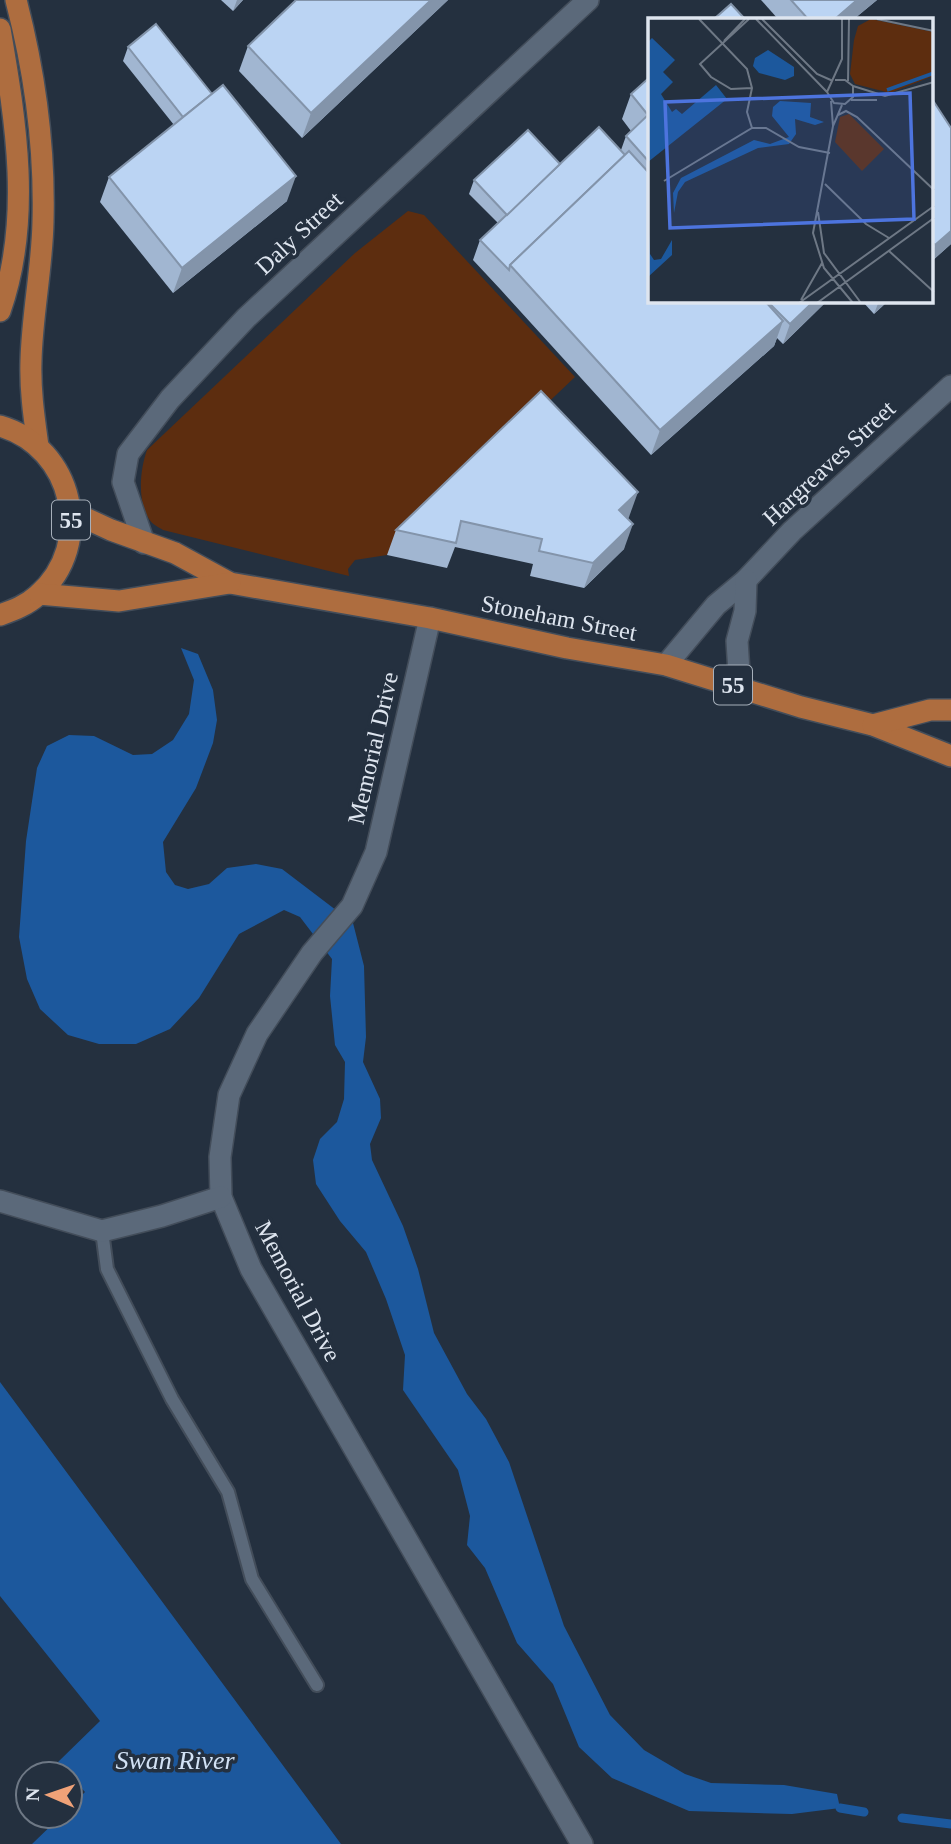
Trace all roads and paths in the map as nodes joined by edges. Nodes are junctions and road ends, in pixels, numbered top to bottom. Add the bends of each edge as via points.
1 (16, 0) edge
2 (587, 0) edge
3 (0, 29) edge
4 (0, 311) edge
5 (951, 386) edge
6 (0, 426) edge
7 (38, 446) junction
8 (72, 512) junction
9 (144, 543) junction
10 (746, 580) junction
11 (230, 583) junction
12 (38, 594) junction
13 (0, 615) edge
14 (430, 618) junction
15 (666, 665) junction
16 (740, 687) junction
17 (951, 710) edge
18 (873, 725) junction
19 (951, 756) edge
20 (221, 1197) junction
21 (0, 1201) edge
22 (102, 1231) junction
23 (317, 1685) dead end
24 (582, 1844) edge

1 - 7 main road via 40,126 43,222 31,358
2 - 9 street, Daly Street via 246,318 170,400 128,454 123,482
3 - 4 main road via 17,138 19,187 11,279
5 - 10 street, Hargreaves Street via 792,531
6 - 7 main road, 55
7 - 8 main road, 55 via 67,488
8 - 9 main road, Stoneham Street / 55
8 - 12 main road, 55 via 66,552 58,571
9 - 11 main road, Stoneham Street / 55 via 175,553
10 - 15 street, Hargreaves Street via 716,605
10 - 16 street via 745,611 737,641
11 - 12 main road, Stoneham Street / 55 via 118,601
11 - 14 main road, Stoneham Street / 55
12 - 13 main road, 55
14 - 15 main road, Stoneham Street / 55
14 - 20 street, Memorial Drive via 376,852 352,906 312,953 257,1034 229,1095 220,1157
15 - 16 main road, Stoneham Street / 55
16 - 18 main road, Stoneham Street / 55
17 - 18 main road, Stoneham Street / 55 via 930,710
18 - 19 main road, Stoneham Street / 55
20 - 22 street
20 - 24 street, Memorial Drive via 251,1269
21 - 22 street
22 - 23 lane via 107,1269 172,1399 228,1492 251,1579

